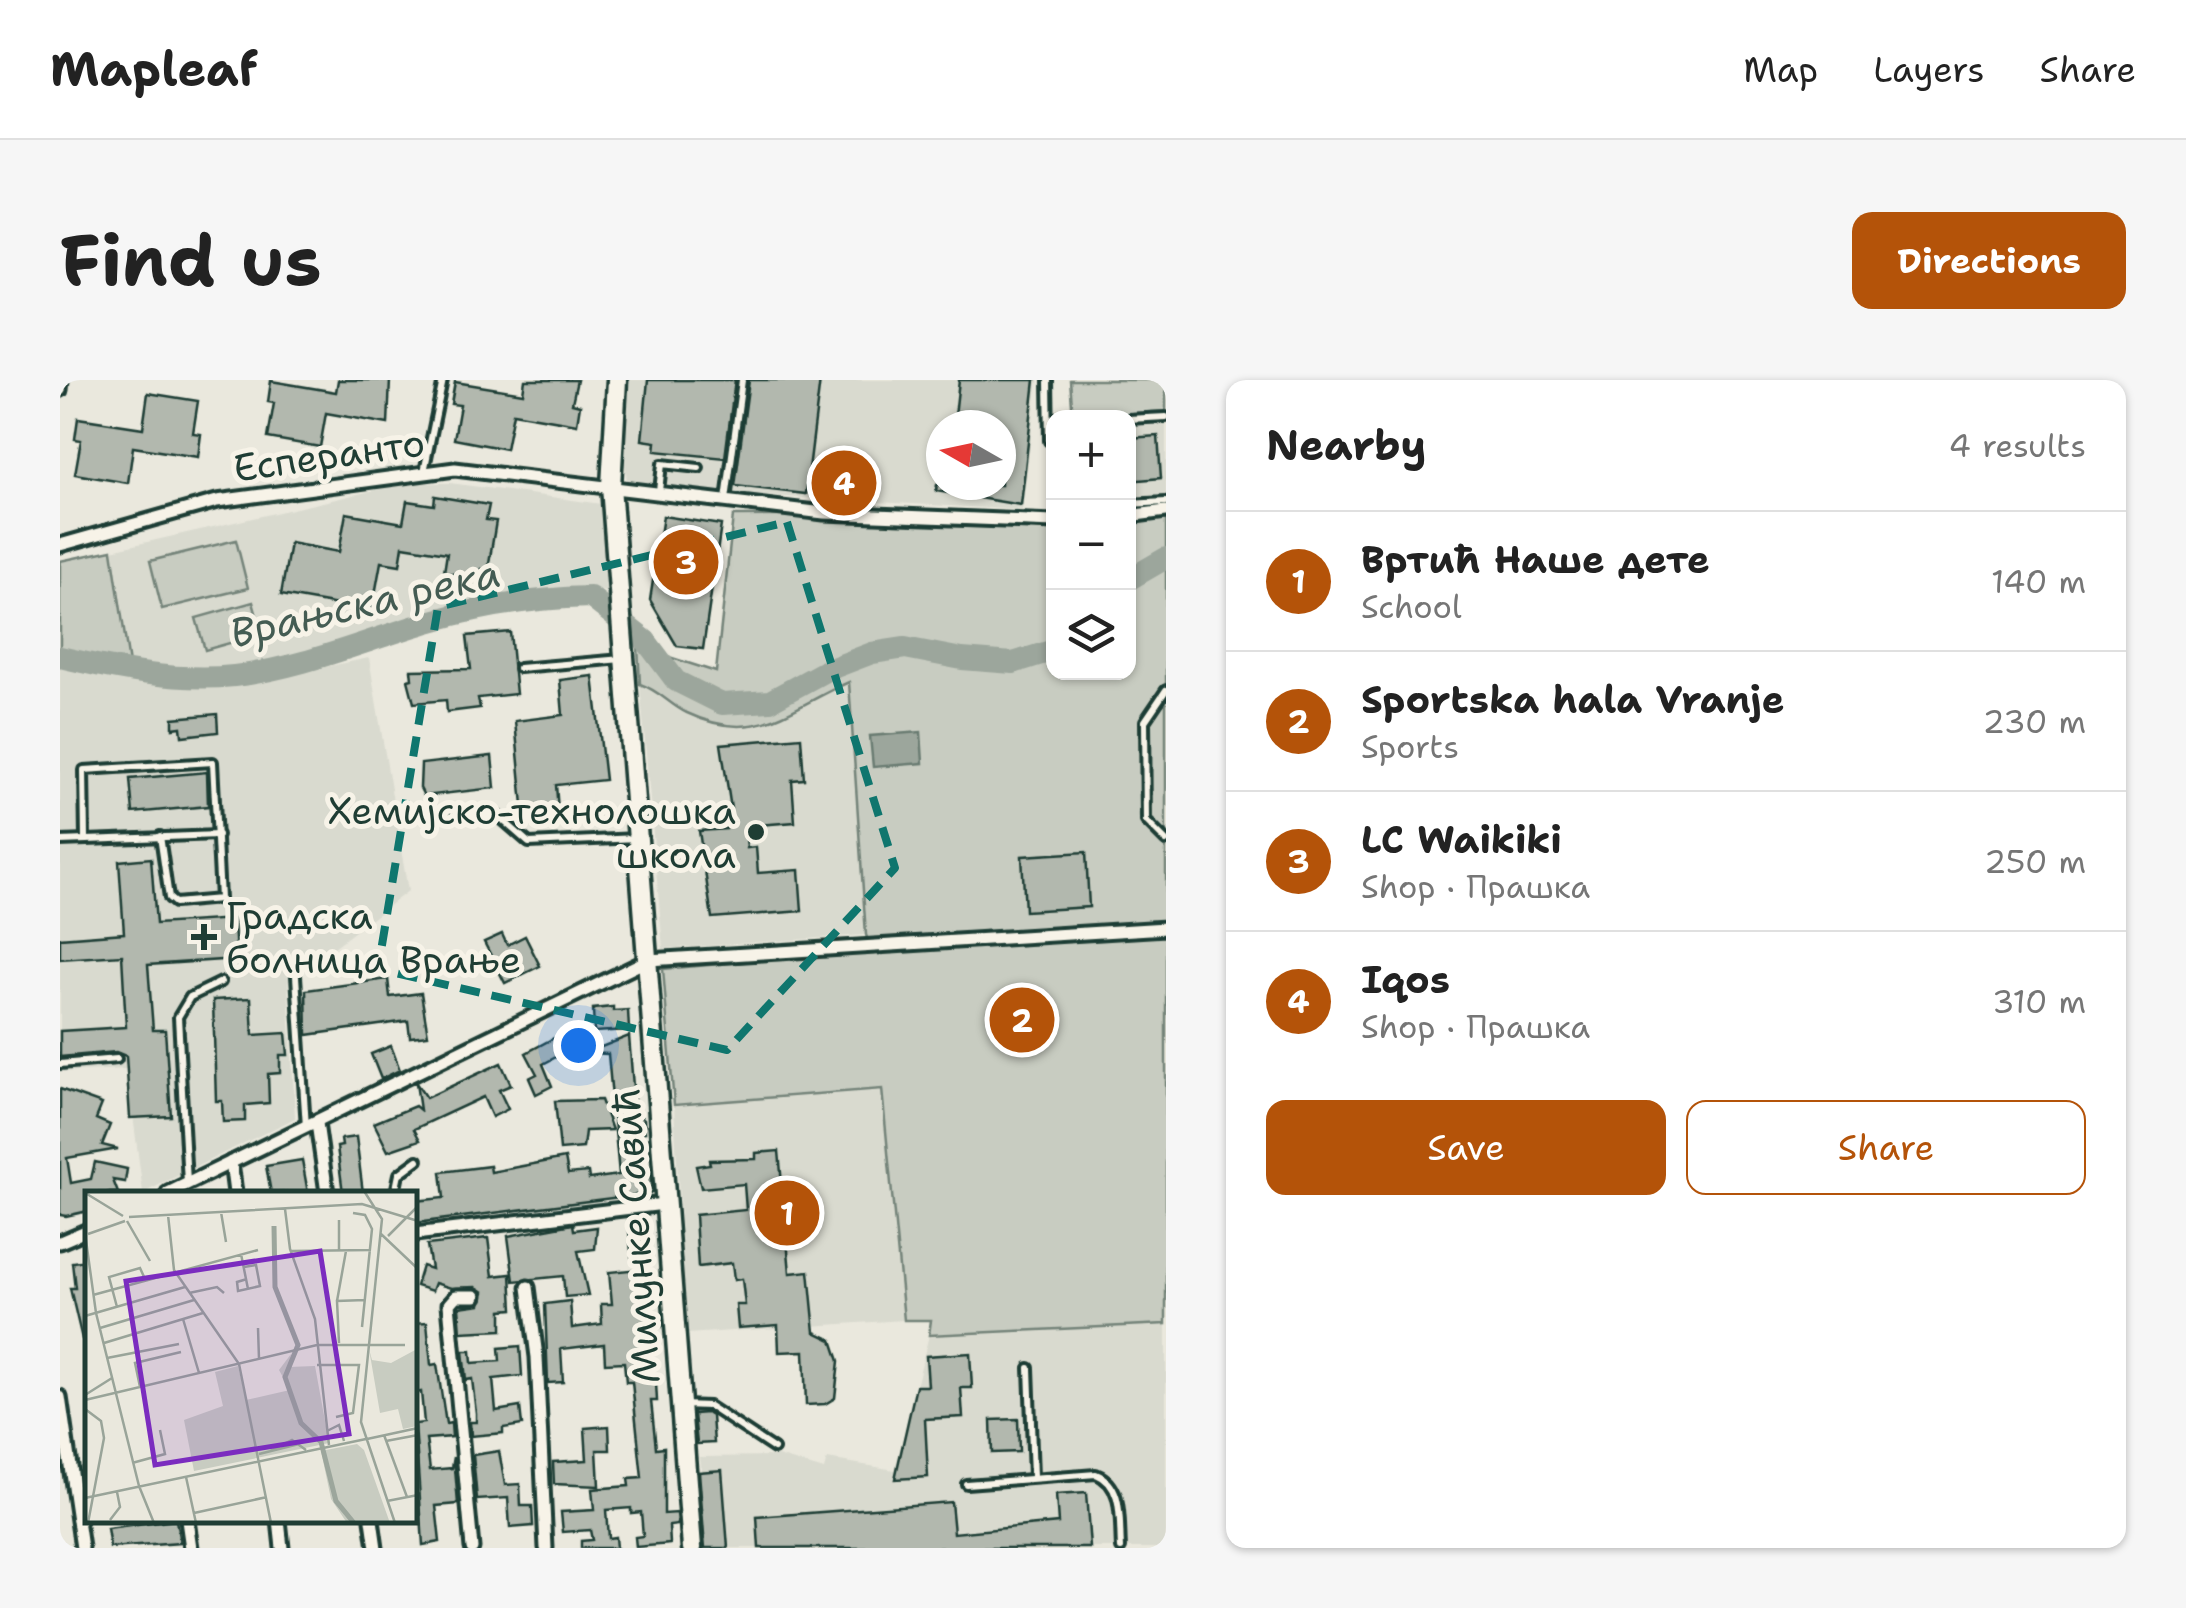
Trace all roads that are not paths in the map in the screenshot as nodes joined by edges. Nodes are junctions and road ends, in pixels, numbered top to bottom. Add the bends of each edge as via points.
1 (62, 380) edge
2 (443, 380) edge
3 (617, 380) edge
4 (742, 380) edge
5 (1048, 380) edge
6 (60, 390) edge
7 (1048, 410) edge
8 (1166, 417) edge
9 (1136, 419) edge
10 (699, 468) dead end
11 (424, 472) junction
12 (611, 486) junction
13 (659, 492) junction
14 (726, 500) junction
15 (1166, 502) edge
16 (1136, 504) edge
17 (1166, 511) edge
18 (1136, 515) edge
19 (1046, 522) edge
20 (60, 545) edge
21 (623, 651) junction
22 (518, 668) dead end
23 (1166, 690) edge
24 (458, 814) dead end
25 (218, 835) junction
26 (160, 836) junction
27 (638, 838) junction
28 (60, 840) edge
29 (85, 840) junction
30 (1166, 841) edge
31 (1166, 928) edge
32 (648, 960) junction
33 (296, 976) dead end
34 (221, 982) dead end
35 (117, 1059) dead end
36 (60, 1064) edge
37 (311, 1125) junction
38 (418, 1160) dead end
39 (231, 1162) junction
40 (186, 1184) junction
41 (172, 1191) edge
42 (235, 1191) edge
43 (327, 1191) edge
44 (394, 1191) edge
45 (664, 1204) junction
46 (85, 1231) edge
47 (418, 1234) edge
48 (60, 1242) edge
49 (528, 1287) dead end
50 (475, 1296) dead end
51 (1028, 1368) dead end
52 (60, 1397) edge
53 (681, 1405) junction
54 (62, 1431) edge
55 (774, 1449) dead end
56 (1033, 1478) junction
57 (966, 1484) dead end
58 (187, 1523) edge
59 (279, 1523) edge
60 (372, 1523) edge
61 (82, 1548) edge
62 (191, 1548) edge
63 (282, 1548) edge
64 (376, 1548) edge
65 (472, 1548) edge
66 (546, 1548) edge
67 (692, 1548) edge
68 (1121, 1548) edge

1 - 6 street
2 - 11 lane
3 - 12 street, Милунке Савић
4 - 14 lane
5 - 7 lane
8 - 9 lane
10 - 13 lane via 662,464
11 - 12 street, Есперанто via 471,469
11 - 20 street, Есперанто via 217,501
12 - 13 street, Есперанто
12 - 21 street, Милунке Савић
13 - 14 street, Есперанто
14 - 19 street, Есперанто via 842,514
15 - 16 lane
17 - 18 street
21 - 22 lane
21 - 27 street, Милунке Савић
23 - 30 lane via 1145,721 1146,822
24 - 27 lane via 498,816 528,842
25 - 26 lane
25 - 26 lane via 220,899 176,903 164,883
25 - 29 lane via 216,770 205,760 84,770
26 - 29 lane
27 - 32 street, Милунке Савић
28 - 29 lane
31 - 32 street
32 - 37 street
32 - 45 street, Милунке Савић
33 - 37 lane
34 - 40 lane via 190,997 178,1017
35 - 36 lane
37 - 39 street
37 - 43 street
38 - 44 lane via 398,1174
39 - 40 street
39 - 42 street
40 - 41 street
45 - 47 street
45 - 53 street, Милунке Савић
46 - 48 street
49 - 66 street
50 - 65 street via 456,1296 448,1304
51 - 56 lane
52 - 54 street
53 - 55 lane via 710,1406
53 - 67 street, Милунке Савић
54 - 61 street
56 - 57 lane
56 - 68 lane via 1109,1479
58 - 62 street
59 - 63 street
60 - 64 street

